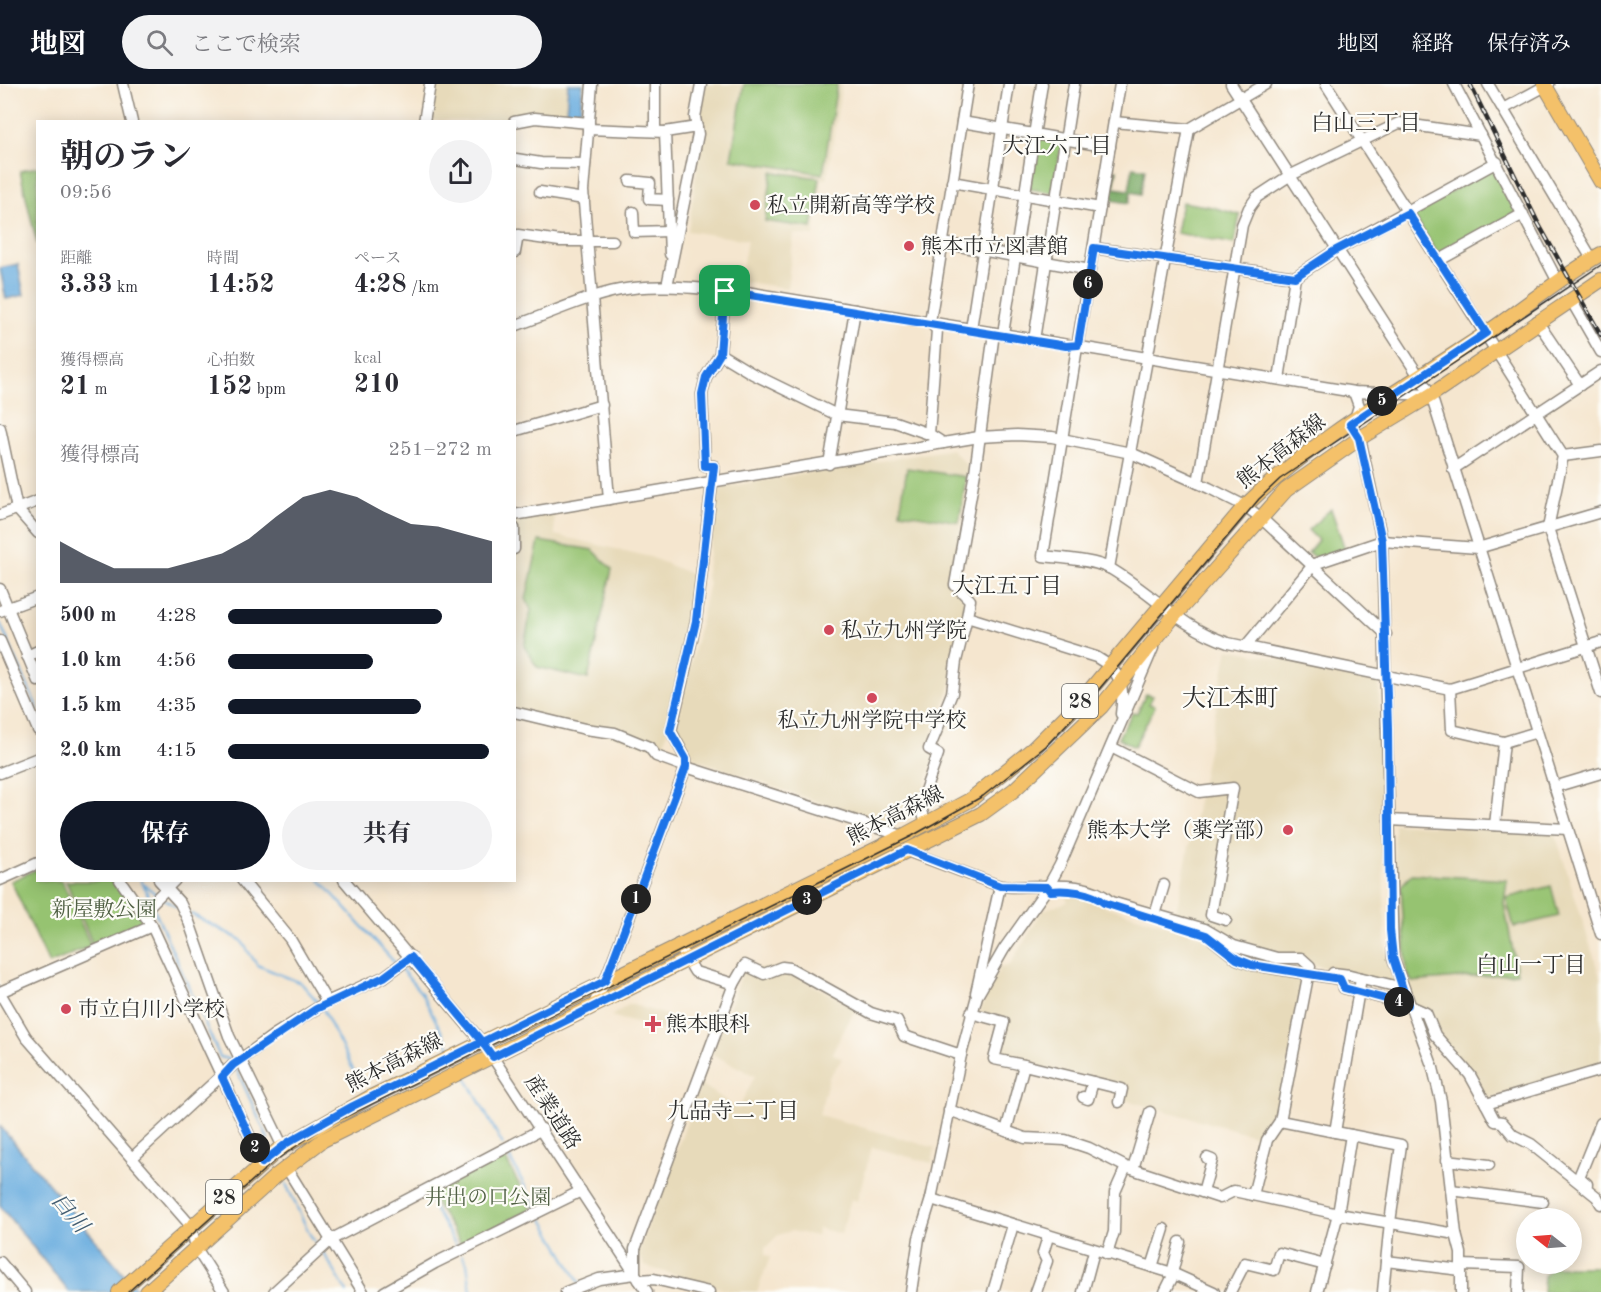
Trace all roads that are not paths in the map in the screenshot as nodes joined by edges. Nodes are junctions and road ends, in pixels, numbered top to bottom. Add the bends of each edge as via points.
1 (123, 84) edge
2 (430, 84) edge
3 (592, 84) edge
4 (655, 84) edge
5 (701, 84) edge
6 (968, 84) edge
7 (1010, 84) edge
8 (1042, 84) edge
9 (1074, 84) edge
10 (1120, 84) edge
11 (1231, 84) edge
12 (1266, 84) edge
13 (1326, 84) edge
14 (1454, 84) edge
15 (1488, 84) edge
16 (1546, 85) edge
17 (1239, 99) junction
18 (1503, 109) junction
19 (132, 120) edge
20 (424, 120) edge
21 (516, 122) edge
22 (962, 122) junction
23 (1114, 122) junction
24 (589, 126) junction
25 (697, 127) junction
26 (1003, 129) junction
27 (1189, 129) junction
28 (660, 131) junction
29 (1034, 134) junction
30 (1481, 135) junction
31 (1065, 139) junction
32 (1362, 141) junction
33 (1110, 147) junction
34 (516, 159) dead end
35 (1497, 162) junction
36 (1596, 163) edge
37 (585, 164) junction
38 (1289, 176) junction
39 (630, 181) dead end
40 (952, 182) junction
41 (1601, 182) edge
42 (994, 189) junction
43 (540, 192) dead end
44 (1024, 195) junction
45 (584, 199) junction
46 (668, 200) junction
47 (1056, 200) junction
48 (1100, 208) junction
49 (633, 212) dead end
50 (1408, 213) junction
51 (1523, 214) junction
52 (669, 231) junction
53 (586, 241) junction
54 (613, 241) dead end
55 (943, 243) junction
56 (516, 246) edge
57 (1094, 248) junction
58 (983, 250) junction
59 (1336, 250) junction
60 (1015, 256) junction
61 (1597, 256) edge
62 (1166, 258) junction
63 (1438, 261) junction
64 (1046, 262) junction
65 (1235, 267) junction
66 (671, 269) junction
67 (1090, 270) junction
68 (1295, 277) junction
69 (1601, 280) edge
70 (1558, 282) junction
71 (667, 286) junction
72 (725, 291) junction
73 (590, 297) junction
74 (1571, 300) junction
75 (855, 310) junction
76 (1538, 321) junction
77 (930, 322) junction
78 (516, 326) edge
79 (971, 328) junction
80 (1486, 333) junction
81 (998, 334) junction
82 (1034, 340) junction
83 (1078, 345) junction
84 (1496, 351) junction
85 (1601, 352) edge
86 (720, 354) junction
87 (1148, 357) junction
88 (1217, 368) junction
89 (1601, 371) edge
90 (1420, 376) junction
91 (1279, 378) junction
92 (1580, 385) junction
93 (1354, 392) junction
94 (1394, 393) junction
95 (1431, 395) junction
96 (602, 405) junction
97 (1537, 414) junction
98 (837, 415) junction
99 (1352, 422) junction
100 (0, 428) edge
101 (516, 430) edge
102 (930, 434) junction
103 (979, 437) junction
104 (1359, 438) junction
105 (1062, 440) junction
106 (943, 443) junction
107 (1601, 451) edge
108 (1131, 453) junction
109 (1563, 456) junction
110 (829, 464) junction
111 (1453, 469) junction
112 (713, 482) junction
113 (1198, 483) junction
114 (0, 489) edge
115 (13, 493) junction
116 (609, 499) junction
117 (36, 502) edge
118 (1245, 506) junction
119 (17, 509) junction
120 (1601, 512) edge
121 (0, 515) edge
122 (516, 515) edge
123 (1260, 517) junction
124 (1548, 528) junction
125 (36, 532) edge
126 (1382, 541) junction
127 (1478, 548) junction
128 (1314, 564) junction
129 (1109, 568) junction
130 (0, 589) edge
131 (36, 598) edge
132 (1161, 606) junction
133 (3, 610) edge
134 (1174, 616) junction
135 (967, 617) junction
136 (1386, 634) junction
137 (1158, 637) junction
138 (0, 641) edge
139 (1601, 642) edge
140 (1587, 646) junction
141 (1245, 647) junction
142 (36, 652) edge
143 (27, 656) junction
144 (1111, 666) junction
145 (1518, 670) junction
146 (36, 676) edge
147 (1386, 676) junction
148 (1121, 682) junction
149 (1450, 689) junction
150 (1601, 693) edge
151 (1101, 706) junction
152 (516, 712) edge
153 (1120, 723) junction
154 (36, 725) edge
155 (1537, 732) junction
156 (1504, 742) junction
157 (1111, 747) junction
158 (36, 759) edge
159 (686, 767) junction
160 (0, 773) edge
161 (1601, 773) edge
162 (1554, 787) junction
163 (1389, 820) junction
164 (926, 824) junction
165 (1495, 825) junction
166 (1568, 830) junction
167 (903, 836) junction
168 (907, 850) junction
169 (36, 864) edge
170 (0, 880) edge
171 (122, 882) edge
172 (244, 882) edge
173 (346, 882) edge
174 (166, 885) edge
175 (1164, 885) dead end
176 (1000, 886) junction
177 (1047, 887) junction
178 (146, 909) junction
179 (1155, 915) junction
180 (1226, 920) dead end
181 (152, 926) junction
182 (1601, 932) edge
183 (678, 944) junction
184 (411, 957) junction
185 (689, 959) junction
186 (1309, 970) junction
187 (1362, 978) junction
188 (605, 981) junction
189 (734, 984) junction
190 (1403, 988) junction
191 (1358, 990) junction
192 (0, 992) edge
193 (977, 996) junction
194 (323, 1004) junction
195 (1408, 1005) junction
196 (593, 1006) junction
197 (971, 1013) junction
198 (482, 1042) junction
199 (961, 1055) junction
200 (493, 1057) junction
201 (238, 1061) junction
202 (1024, 1065) junction
203 (1601, 1070) edge
204 (222, 1077) junction
205 (1093, 1082) junction
206 (1083, 1097) dead end
207 (1119, 1102) dead end
208 (1486, 1104) junction
209 (949, 1110) junction
210 (1150, 1112) dead end
211 (1280, 1121) junction
212 (1601, 1123) edge
213 (542, 1130) junction
214 (1006, 1131) junction
215 (1335, 1132) junction
216 (1351, 1135) junction
217 (273, 1154) junction
218 (132, 1158) junction
219 (1213, 1160) dead end
220 (1447, 1160) junction
221 (1489, 1165) dead end
222 (1129, 1168) junction
223 (282, 1170) junction
224 (1451, 1190) junction
225 (581, 1191) junction
226 (1203, 1192) junction
227 (1253, 1195) junction
228 (1601, 1195) edge
229 (931, 1199) junction
230 (1543, 1202) dead end
231 (1601, 1204) edge
232 (1338, 1214) junction
233 (1390, 1221) junction
234 (1013, 1225) junction
235 (191, 1226) junction
236 (1164, 1229) dead end
237 (1456, 1234) junction
238 (1048, 1237) junction
239 (332, 1239) junction
240 (1180, 1242) dead end
241 (194, 1249) junction
242 (1094, 1251) junction
243 (1107, 1254) junction
244 (1386, 1261) junction
245 (0, 1262) edge
246 (1324, 1265) junction
247 (1152, 1267) junction
248 (1461, 1268) junction
249 (1173, 1273) junction
250 (637, 1277) junction
251 (1191, 1287) edge
252 (25, 1292) edge
253 (119, 1292) edge
254 (147, 1292) edge
255 (224, 1292) edge
256 (274, 1292) edge
257 (363, 1292) edge
258 (384, 1292) edge
259 (567, 1292) edge
260 (647, 1292) edge
261 (709, 1292) edge
262 (911, 1292) edge
263 (993, 1292) edge
264 (1036, 1292) edge
265 (1083, 1292) edge
266 (1165, 1292) edge
267 (1214, 1292) edge
268 (1230, 1292) edge
269 (1317, 1292) edge
270 (1383, 1292) edge
271 (1461, 1292) edge
272 (1518, 1292) edge

1 - 19 street
2 - 20 street
3 - 24 street
4 - 28 street
5 - 25 street
6 - 22 street
7 - 26 street
8 - 29 street
9 - 31 street
10 - 23 street
11 - 17 street
12 - 17 street
13 - 32 street
14 - 30 street
15 - 18 street
16 - 18 street
16 - 36 main road
17 - 27 street
17 - 38 street
18 - 61 street
21 - 24 street via 535,118
22 - 26 street
22 - 40 street
23 - 27 street
23 - 33 street
24 - 28 street
24 - 37 street
25 - 28 street
25 - 66 street
26 - 29 street
26 - 42 street
27 - 62 street
28 - 46 street
29 - 31 street
29 - 44 street
30 - 32 street via 1399,123
30 - 35 street
31 - 33 street
31 - 47 street
32 - 38 street
32 - 50 street
33 - 48 street
34 - 37 street
35 - 50 street
35 - 51 street
36 - 41 main road
37 - 45 street
38 - 59 street
38 - 65 street via 1257,197 1249,208
39 - 46 street via 650,183 649,199
40 - 42 street
40 - 55 street
42 - 44 street
42 - 58 street
43 - 45 street
44 - 47 street
44 - 60 street
45 - 53 street
46 - 52 street
47 - 48 street
47 - 64 street
48 - 57 street
49 - 52 street via 634,232
50 - 59 street
50 - 63 street
51 - 63 street
51 - 70 street
52 - 66 street
53 - 54 street
53 - 56 street via 518,235
53 - 73 street
55 - 58 street
55 - 77 street
57 - 62 street
57 - 67 street
58 - 60 street
58 - 79 street
59 - 68 street
59 - 90 street
60 - 64 street
60 - 81 street
61 - 70 main road, 熊本高森線 / 28
62 - 65 street
62 - 87 street
63 - 80 street
64 - 67 street
64 - 82 street
65 - 68 street
65 - 88 street
66 - 71 street
67 - 83 street
68 - 91 street
69 - 74 main road, 熊本高森線 / 28
70 - 80 main road, 熊本高森線 / 28
71 - 72 street
71 - 73 street via 622,289
72 - 75 street
72 - 86 street
73 - 78 street
73 - 96 street
74 - 76 main road, 熊本高森線 / 28
74 - 85 street
75 - 77 street
75 - 98 street
76 - 84 main road, 熊本高森線 / 28
76 - 92 street
77 - 79 street
77 - 102 street via 937,330
79 - 81 street
80 - 84 street
80 - 90 main road, 熊本高森線 / 28
81 - 82 street
81 - 103 street
82 - 83 street
83 - 87 street
83 - 105 street
84 - 95 main road, 熊本高森線 / 28
84 - 97 street
86 - 98 street
86 - 112 street via 706,377 702,394 705,466 714,466
87 - 88 street
87 - 108 street
88 - 91 street
88 - 113 street
89 - 92 street
90 - 94 main road, 熊本高森線 / 28
90 - 95 street
91 - 93 street
92 - 97 street
93 - 94 street
93 - 99 street via 1359,406
94 - 95 street
94 - 99 main road, 熊本高森線 / 28
95 - 104 main road, 熊本高森線 / 28
95 - 111 street
96 - 101 street
96 - 116 street
97 - 109 street
97 - 111 street
98 - 102 street via 895,422
98 - 110 street
99 - 104 street
99 - 118 main road, 熊本高森線 / 28 via 1270,482
100 - 115 street
102 - 106 street
103 - 105 street via 1017,435
103 - 106 street
103 - 135 street via 955,585 970,600
104 - 123 main road, 熊本高森線 / 28 via 1286,490
104 - 126 street
105 - 108 street
105 - 129 street via 1043,556
106 - 110 street
107 - 109 street
108 - 113 street
108 - 129 street
109 - 124 street
110 - 112 street
111 - 127 street
112 - 116 street
112 - 159 street via 696,621 670,731 686,759
113 - 118 street
114 - 115 street
115 - 119 street
116 - 122 street
117 - 119 street
118 - 123 street
118 - 132 main road, 熊本高森線 / 28
119 - 121 street
119 - 125 street
120 - 124 street
123 - 128 street
123 - 134 main road, 熊本高森線 / 28
124 - 127 street
124 - 140 street
126 - 127 street
126 - 128 street
126 - 136 street
127 - 145 street
128 - 136 street
128 - 141 street
129 - 132 street
130 - 133 street
131 - 133 street
132 - 134 street
132 - 144 main road, 熊本高森線 / 28
133 - 143 street
134 - 137 main road, 熊本高森線 / 28
134 - 141 street via 1205,635
135 - 144 street via 1095,657
135 - 164 street via 952,693 929,749 938,754 920,805
136 - 147 street
137 - 148 main road, 熊本高森線 / 28
137 - 153 street
138 - 154 street
139 - 140 street
140 - 145 street
140 - 150 street
141 - 147 street
142 - 143 street
143 - 146 street
144 - 148 street
144 - 164 main road, 熊本高森線 / 28 via 1080,702 1004,774 970,800
145 - 149 street
145 - 155 street
147 - 149 street
147 - 163 street
148 - 151 main road, 熊本高森線 / 28
148 - 153 street
149 - 156 street via 1452,730
151 - 153 street via 1117,713
151 - 168 main road, 熊本高森線 / 28 via 1014,790 981,813
152 - 159 street via 615,733 650,747 656,756
153 - 157 street
155 - 156 street
155 - 162 street
156 - 165 street
157 - 177 street
157 - 180 street via 1199,792 1233,788 1210,915
158 - 160 street
159 - 167 street
159 - 188 street
161 - 162 street
162 - 166 street
163 - 165 street
163 - 190 street via 1390,930 1393,958
164 - 167 main road, 熊本高森線 / 28
165 - 166 street
166 - 182 street
167 - 183 main road, 熊本高森線 / 28
168 - 176 street
168 - 185 main road, 熊本高森線 / 28
169 - 170 street
171 - 178 street
172 - 194 street via 290,939
173 - 184 street, 産業道路
174 - 178 street
174 - 201 street via 189,922
175 - 179 street
176 - 177 street
176 - 193 street via 975,990
177 - 179 street via 1060,885 1102,893 1111,902
177 - 186 street via 1050,891 1096,896 1104,903 1206,935 1237,959 1252,965
177 - 193 street
178 - 181 street
179 - 186 street via 1205,929 1245,949 1277,958 1301,958
181 - 192 street
181 - 204 street
183 - 185 street
183 - 188 main road, 熊本高森線 / 28
184 - 194 street via 384,977
184 - 198 street, 産業道路
185 - 189 street via 695,972
185 - 196 main road, 熊本高森線 / 28
186 - 187 street
186 - 191 street via 1340,979 1344,988
186 - 211 street
187 - 190 street
187 - 191 street
188 - 196 street
188 - 198 main road, 熊本高森線 / 28
189 - 199 street via 745,965 764,974 790,968 871,1013 897,1021 904,1036
189 - 250 street via 635,1249
190 - 195 street
191 - 195 street
191 - 215 street
192 - 218 street via 26,1036
193 - 197 street
194 - 201 street
195 - 208 street via 1426,1013 1435,1035 1470,1075
195 - 220 street via 1433,1068
196 - 200 main road, 熊本高森線 / 28
197 - 199 street
197 - 202 street via 1004,1022 994,1059
198 - 200 street, 産業道路
198 - 217 main road, 熊本高森線 / 28 via 353,1106
199 - 209 street
200 - 213 street, 産業道路
200 - 223 main road, 熊本高森線 / 28 via 351,1125
201 - 204 street
201 - 217 street
202 - 205 street
202 - 214 street
203 - 208 street
204 - 217 street
204 - 218 street
205 - 206 street via 1088,1099
205 - 207 street via 1122,1089
208 - 231 street via 1495,1121 1531,1144
209 - 214 street
209 - 229 street
210 - 222 street
211 - 215 street
211 - 227 street via 1267,1140
212 - 228 street via 1579,1177
213 - 225 street, 産業道路
213 - 239 street
214 - 222 street via 1025,1138 1065,1140
215 - 216 street
216 - 232 street
216 - 233 street via 1401,1145
217 - 235 main road, 熊本高森線 / 28
218 - 235 street
219 - 226 street
220 - 221 street
220 - 224 street
222 - 226 street
222 - 243 street via 1115,1192 1114,1232
223 - 239 street
223 - 241 main road, 熊本高森線 / 28
224 - 230 street
224 - 237 street
225 - 250 street, 産業道路
225 - 258 street
226 - 227 street via 1220,1198 1234,1191
227 - 232 street
229 - 234 street
229 - 262 street via 919,1238
232 - 233 street
232 - 246 street
233 - 237 street
233 - 244 street
234 - 238 street
234 - 263 street
235 - 241 street
235 - 253 main road, 熊本高森線 / 28
236 - 247 street
237 - 248 street
238 - 242 street
238 - 264 street via 1043,1253 1047,1261
239 - 256 street
239 - 257 street
240 - 249 street
241 - 254 main road, 熊本高森線 / 28
241 - 255 street
242 - 243 street
242 - 265 street
243 - 247 street
244 - 248 street
244 - 270 street
245 - 252 street
246 - 268 street via 1279,1253 1274,1270 1245,1263
246 - 269 street
247 - 249 street
248 - 271 street
248 - 272 street via 1520,1268
249 - 251 street
249 - 266 street
250 - 259 street via 599,1279
250 - 260 street, 産業道路
250 - 261 street
251 - 267 street

